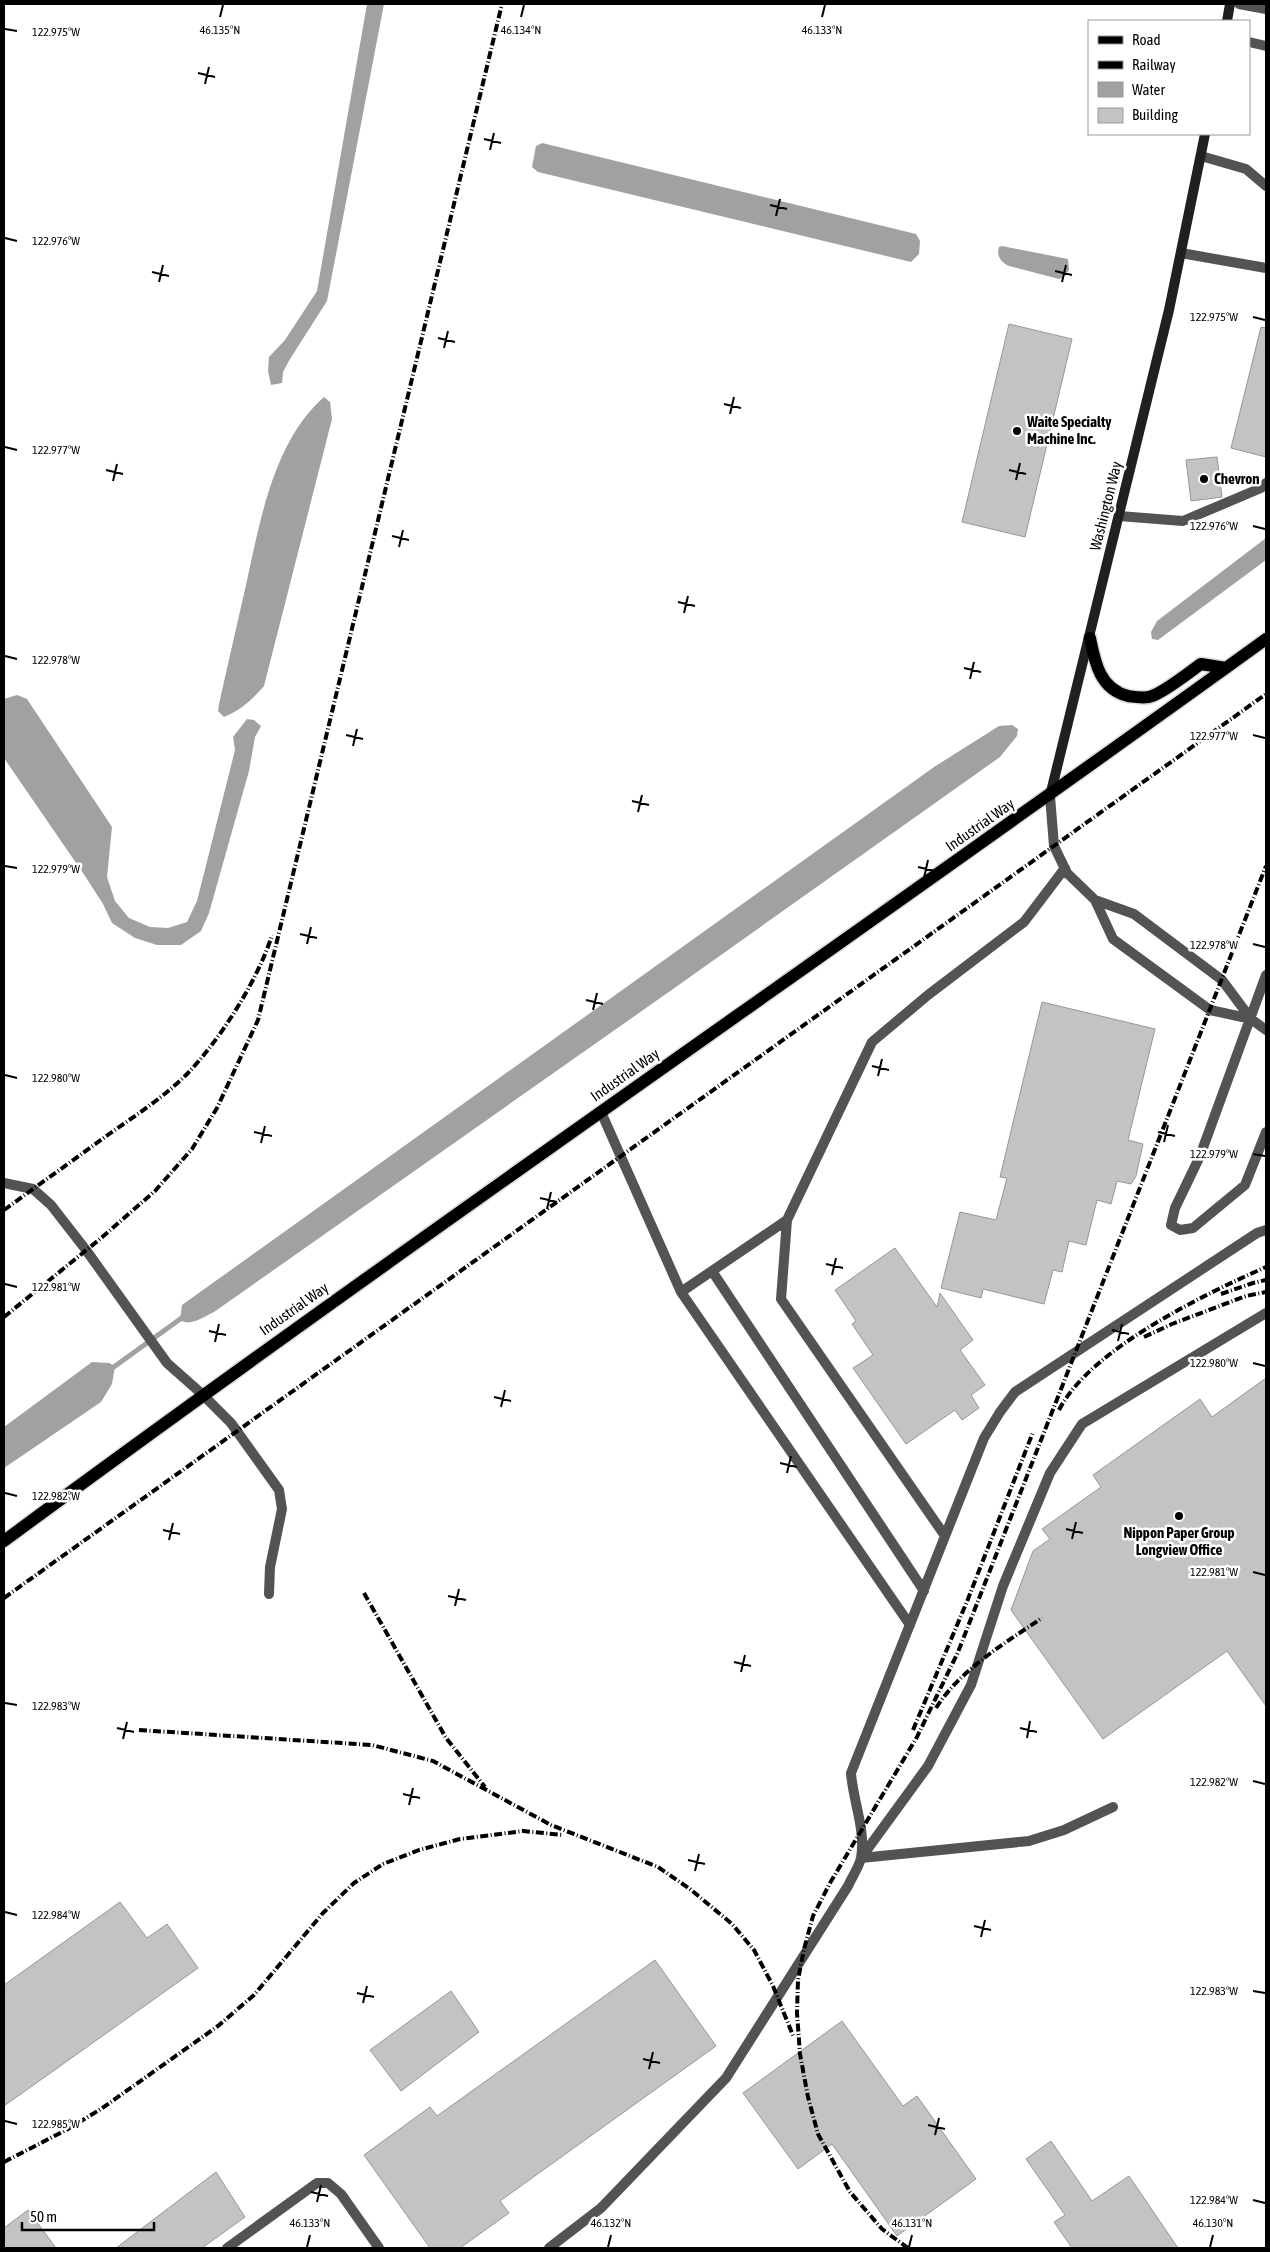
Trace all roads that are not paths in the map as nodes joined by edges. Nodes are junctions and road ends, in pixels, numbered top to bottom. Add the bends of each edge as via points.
1 (1230, 4) edge
2 (1239, 4) edge
3 (1266, 9) edge
4 (1227, 20) edge
5 (1250, 42) edge
6 (1266, 46) edge
7 (1205, 135) edge
8 (1201, 156) junction
9 (1266, 186) edge
10 (1181, 253) junction
11 (1266, 268) edge
12 (1266, 483) edge
13 (1119, 516) junction
14 (1090, 638) junction
15 (1266, 640) edge
16 (1226, 668) junction
17 (1050, 796) junction
18 (1065, 868) junction
19 (1095, 900) junction
20 (1266, 975) edge
21 (1251, 1019) junction
22 (1266, 1030) edge
23 (601, 1112) junction
24 (1266, 1132) edge
25 (4, 1183) edge
26 (787, 1220) junction
27 (1266, 1230) edge
28 (712, 1271) junction
29 (681, 1292) junction
30 (1266, 1313) edge
31 (202, 1394) junction
32 (945, 1536) junction
33 (4, 1541) edge
34 (924, 1591) junction
35 (268, 1594) dead end
36 (910, 1625) junction
37 (1113, 1807) dead end
38 (861, 1858) junction
39 (227, 2248) edge
40 (380, 2248) edge
41 (549, 2248) edge

1 - 4 main road
2 - 3 lane
5 - 6 lane
7 - 8 main road, Washington Way
8 - 9 lane via 1246,169
8 - 10 main road, Washington Way
10 - 11 lane
10 - 13 main road, Washington Way
12 - 13 lane via 1183,521
13 - 14 main road, Washington Way
14 - 16 main road via 1100,675 1109,686 1129,696 1151,696 1201,664
14 - 17 main road, Washington Way
15 - 16 main road, Industrial Way
16 - 17 main road, Industrial Way
17 - 18 lane via 1054,846
17 - 23 main road, Industrial Way
18 - 19 lane
18 - 26 lane via 1024,922 872,1042
19 - 21 lane via 1134,914 1222,980
19 - 21 lane via 1113,939 1210,1010
20 - 21 lane
21 - 22 lane
21 - 24 lane via 1171,1225 1180,1230 1193,1228 1244,1185
23 - 29 lane
23 - 31 main road, Industrial Way
25 - 31 lane via 33,1189 51,1205 167,1363
26 - 28 lane
26 - 32 lane via 780,1299
27 - 32 lane via 1015,1392 984,1438
28 - 29 lane
28 - 34 lane
29 - 36 lane
30 - 38 lane via 1082,1424 1050,1473 1003,1586 971,1685 928,1766
31 - 33 main road, Industrial Way
31 - 35 lane via 231,1423 279,1490 282,1509
32 - 34 lane
34 - 36 lane
36 - 38 lane via 851,1773 861,1829
37 - 38 lane via 1064,1830 1029,1841
38 - 41 lane via 844,1894 726,2078 601,2208
39 - 40 lane via 317,2184 328,2183 341,2194

